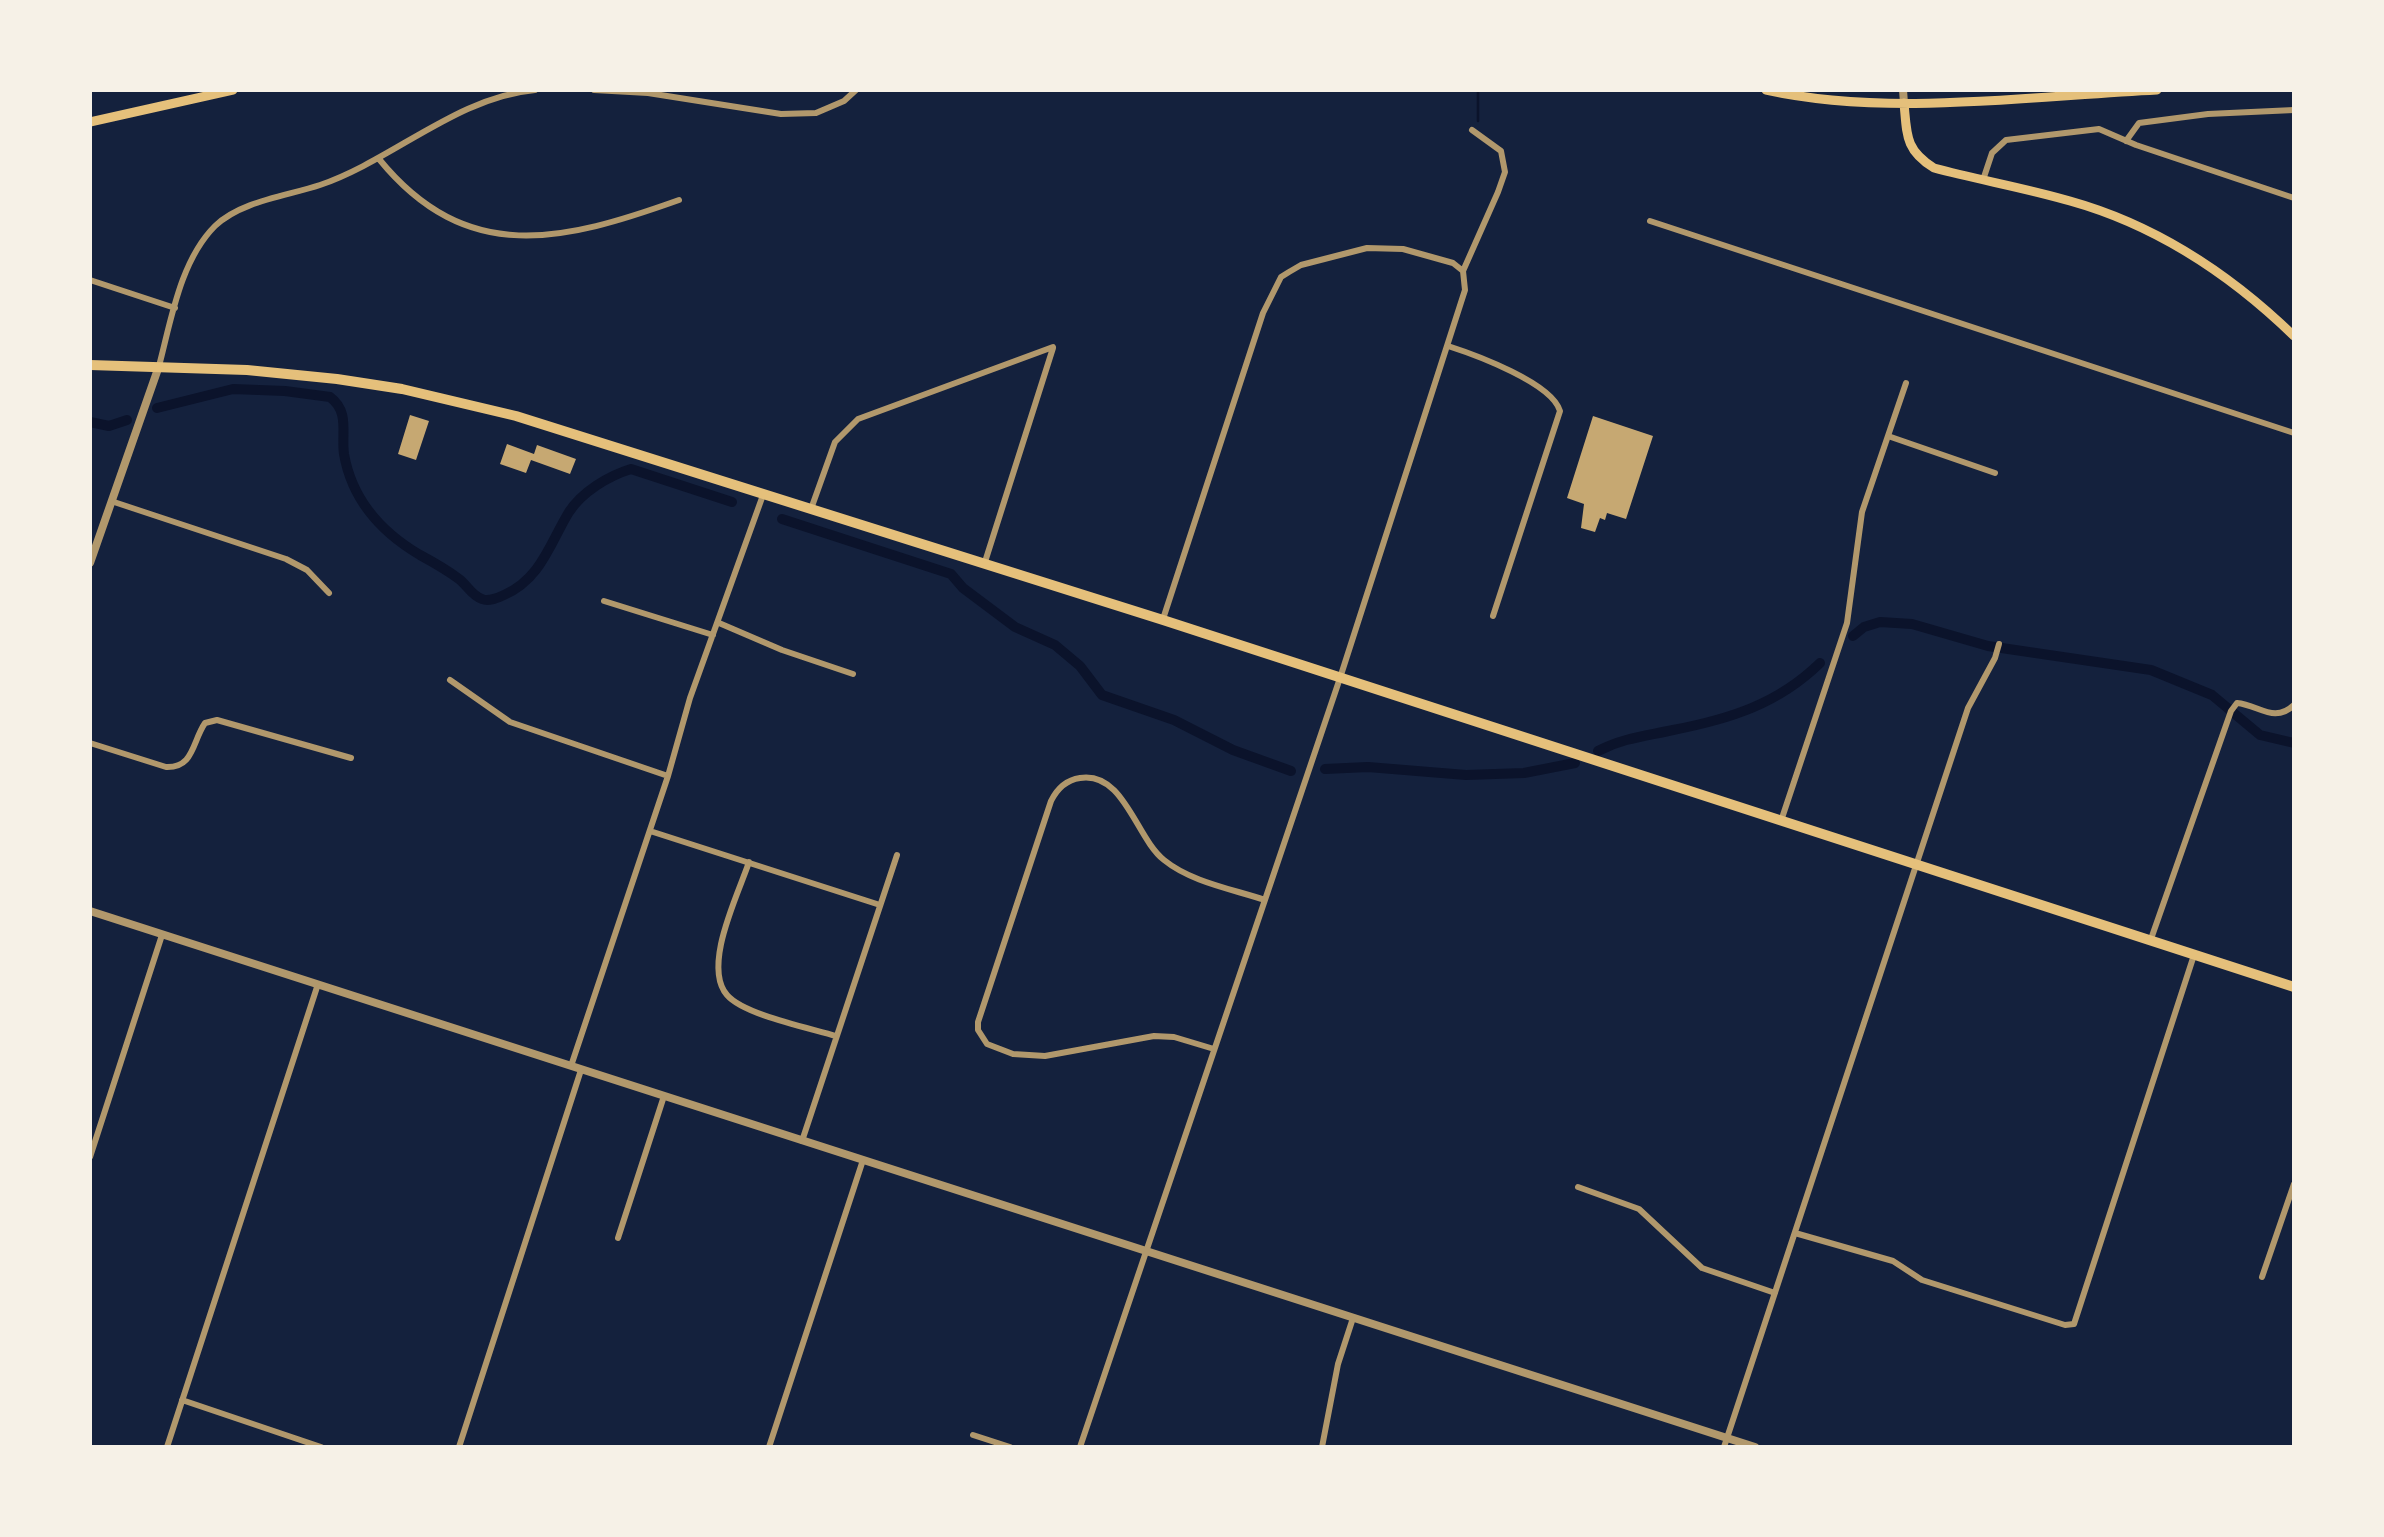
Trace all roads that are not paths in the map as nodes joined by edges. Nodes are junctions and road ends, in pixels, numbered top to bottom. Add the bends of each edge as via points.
1 (233, 90) edge
2 (535, 90) edge
3 (594, 90) edge
4 (856, 90) edge
5 (1766, 90) edge
6 (1903, 90) edge
7 (2156, 90) edge
8 (1904, 103) junction
9 (2294, 110) edge
10 (90, 122) edge
11 (1472, 130) dead end
12 (2126, 141) junction
13 (379, 159) junction
14 (1983, 180) junction
15 (2294, 198) edge
16 (679, 200) dead end
17 (1650, 221) dead end
18 (1462, 271) junction
19 (90, 280) edge
20 (175, 308) junction
21 (2294, 336) edge
22 (1448, 346) junction
23 (90, 365) edge
24 (158, 366) junction
25 (1906, 383) dead end
26 (2294, 433) edge
27 (1888, 436) junction
28 (1996, 473) dead end
29 (763, 496) junction
30 (110, 500) junction
31 (810, 510) junction
32 (90, 562) edge
33 (984, 564) junction
34 (329, 594) dead end
35 (604, 600) dead end
36 (1492, 616) dead end
37 (1162, 620) junction
38 (718, 622) junction
39 (714, 635) junction
40 (1999, 644) dead end
41 (853, 674) dead end
42 (1340, 678) junction
43 (450, 680) dead end
44 (2294, 705) edge
45 (90, 743) edge
46 (351, 758) dead end
47 (668, 776) junction
48 (1780, 820) junction
49 (650, 831) junction
50 (897, 855) dead end
51 (749, 862) junction
52 (1915, 864) junction
53 (1264, 900) junction
54 (880, 905) junction
55 (90, 910) edge
56 (162, 935) junction
57 (2151, 940) junction
58 (2194, 955) junction
59 (318, 984) junction
60 (2294, 987) edge
61 (836, 1036) junction
62 (1214, 1049) junction
63 (576, 1068) junction
64 (664, 1096) junction
65 (802, 1141) junction
66 (90, 1157) edge
67 (863, 1160) junction
68 (2294, 1184) edge
69 (1578, 1187) dead end
70 (1795, 1233) junction
71 (618, 1238) dead end
72 (1146, 1251) junction
73 (2262, 1277) dead end
74 (1775, 1294) junction
75 (1352, 1318) junction
76 (182, 1400) junction
77 (972, 1435) dead end
78 (1725, 1442) edge
79 (167, 1447) edge
80 (321, 1447) edge
81 (458, 1447) edge
82 (769, 1447) edge
83 (1010, 1447) edge
84 (1080, 1447) edge
85 (1322, 1447) edge
86 (1755, 1447) edge

1 - 10 main road
2 - 13 street via 475,106
3 - 4 street via 781,114 816,113
5 - 8 main road via 1840,102
6 - 8 street
7 - 8 main road
8 - 14 main road via 1906,134 1920,160
9 - 12 street via 2140,123
11 - 18 street via 1502,151 1504,172
12 - 14 street via 2089,128 2013,138 1992,153
12 - 15 street
13 - 16 street via 425,204 496,235 562,233
13 - 20 street via 242,209 216,225 195,252
14 - 21 main road via 2072,201 2160,237 2245,292
17 - 26 street
18 - 22 street via 1465,290
18 - 37 street via 1383,246 1301,265 1280,277
19 - 20 street
20 - 24 street
22 - 36 street via 1542,388 1560,411
22 - 42 street
23 - 24 highway
24 - 29 highway via 402,389 516,416
24 - 30 street
25 - 27 street
27 - 28 street
27 - 48 street via 1862,512 1850,612
29 - 31 highway
29 - 38 street
30 - 32 street
30 - 34 street via 286,559
31 - 33 highway
31 - 33 street via 836,442 858,419 1053,347
33 - 37 highway
35 - 39 street
37 - 42 highway
38 - 39 street
38 - 41 street
39 - 47 street
40 - 52 street via 1968,708
42 - 48 highway
42 - 53 street
43 - 47 street via 510,722
44 - 57 street via 2278,714 2237,703 2232,711
45 - 46 street via 178,768 205,723 226,721
47 - 49 street
48 - 52 highway
49 - 51 street
49 - 63 street
50 - 54 street
51 - 54 street
51 - 61 street via 719,950 718,977 726,994 748,1008
52 - 57 highway
52 - 70 street
53 - 62 street
53 - 62 street via 1180,870 1152,848 1114,789 1090,778 1072,780 1050,801 978,1022 986,1044 1029,1057 1154,1036
54 - 61 street
55 - 56 street
56 - 59 street
56 - 66 street
57 - 58 highway
58 - 60 highway
58 - 70 street via 2071,1326
59 - 63 street
59 - 76 street
61 - 65 street
62 - 72 street
63 - 64 street
63 - 81 street
64 - 65 street
64 - 71 street
65 - 67 street
67 - 72 street
67 - 82 street
68 - 73 street
69 - 74 street via 1639,1209 1702,1268
70 - 74 street
72 - 75 street
72 - 84 street
74 - 78 street
75 - 78 street
75 - 85 street
76 - 79 street
76 - 80 street
77 - 83 street
78 - 86 street

